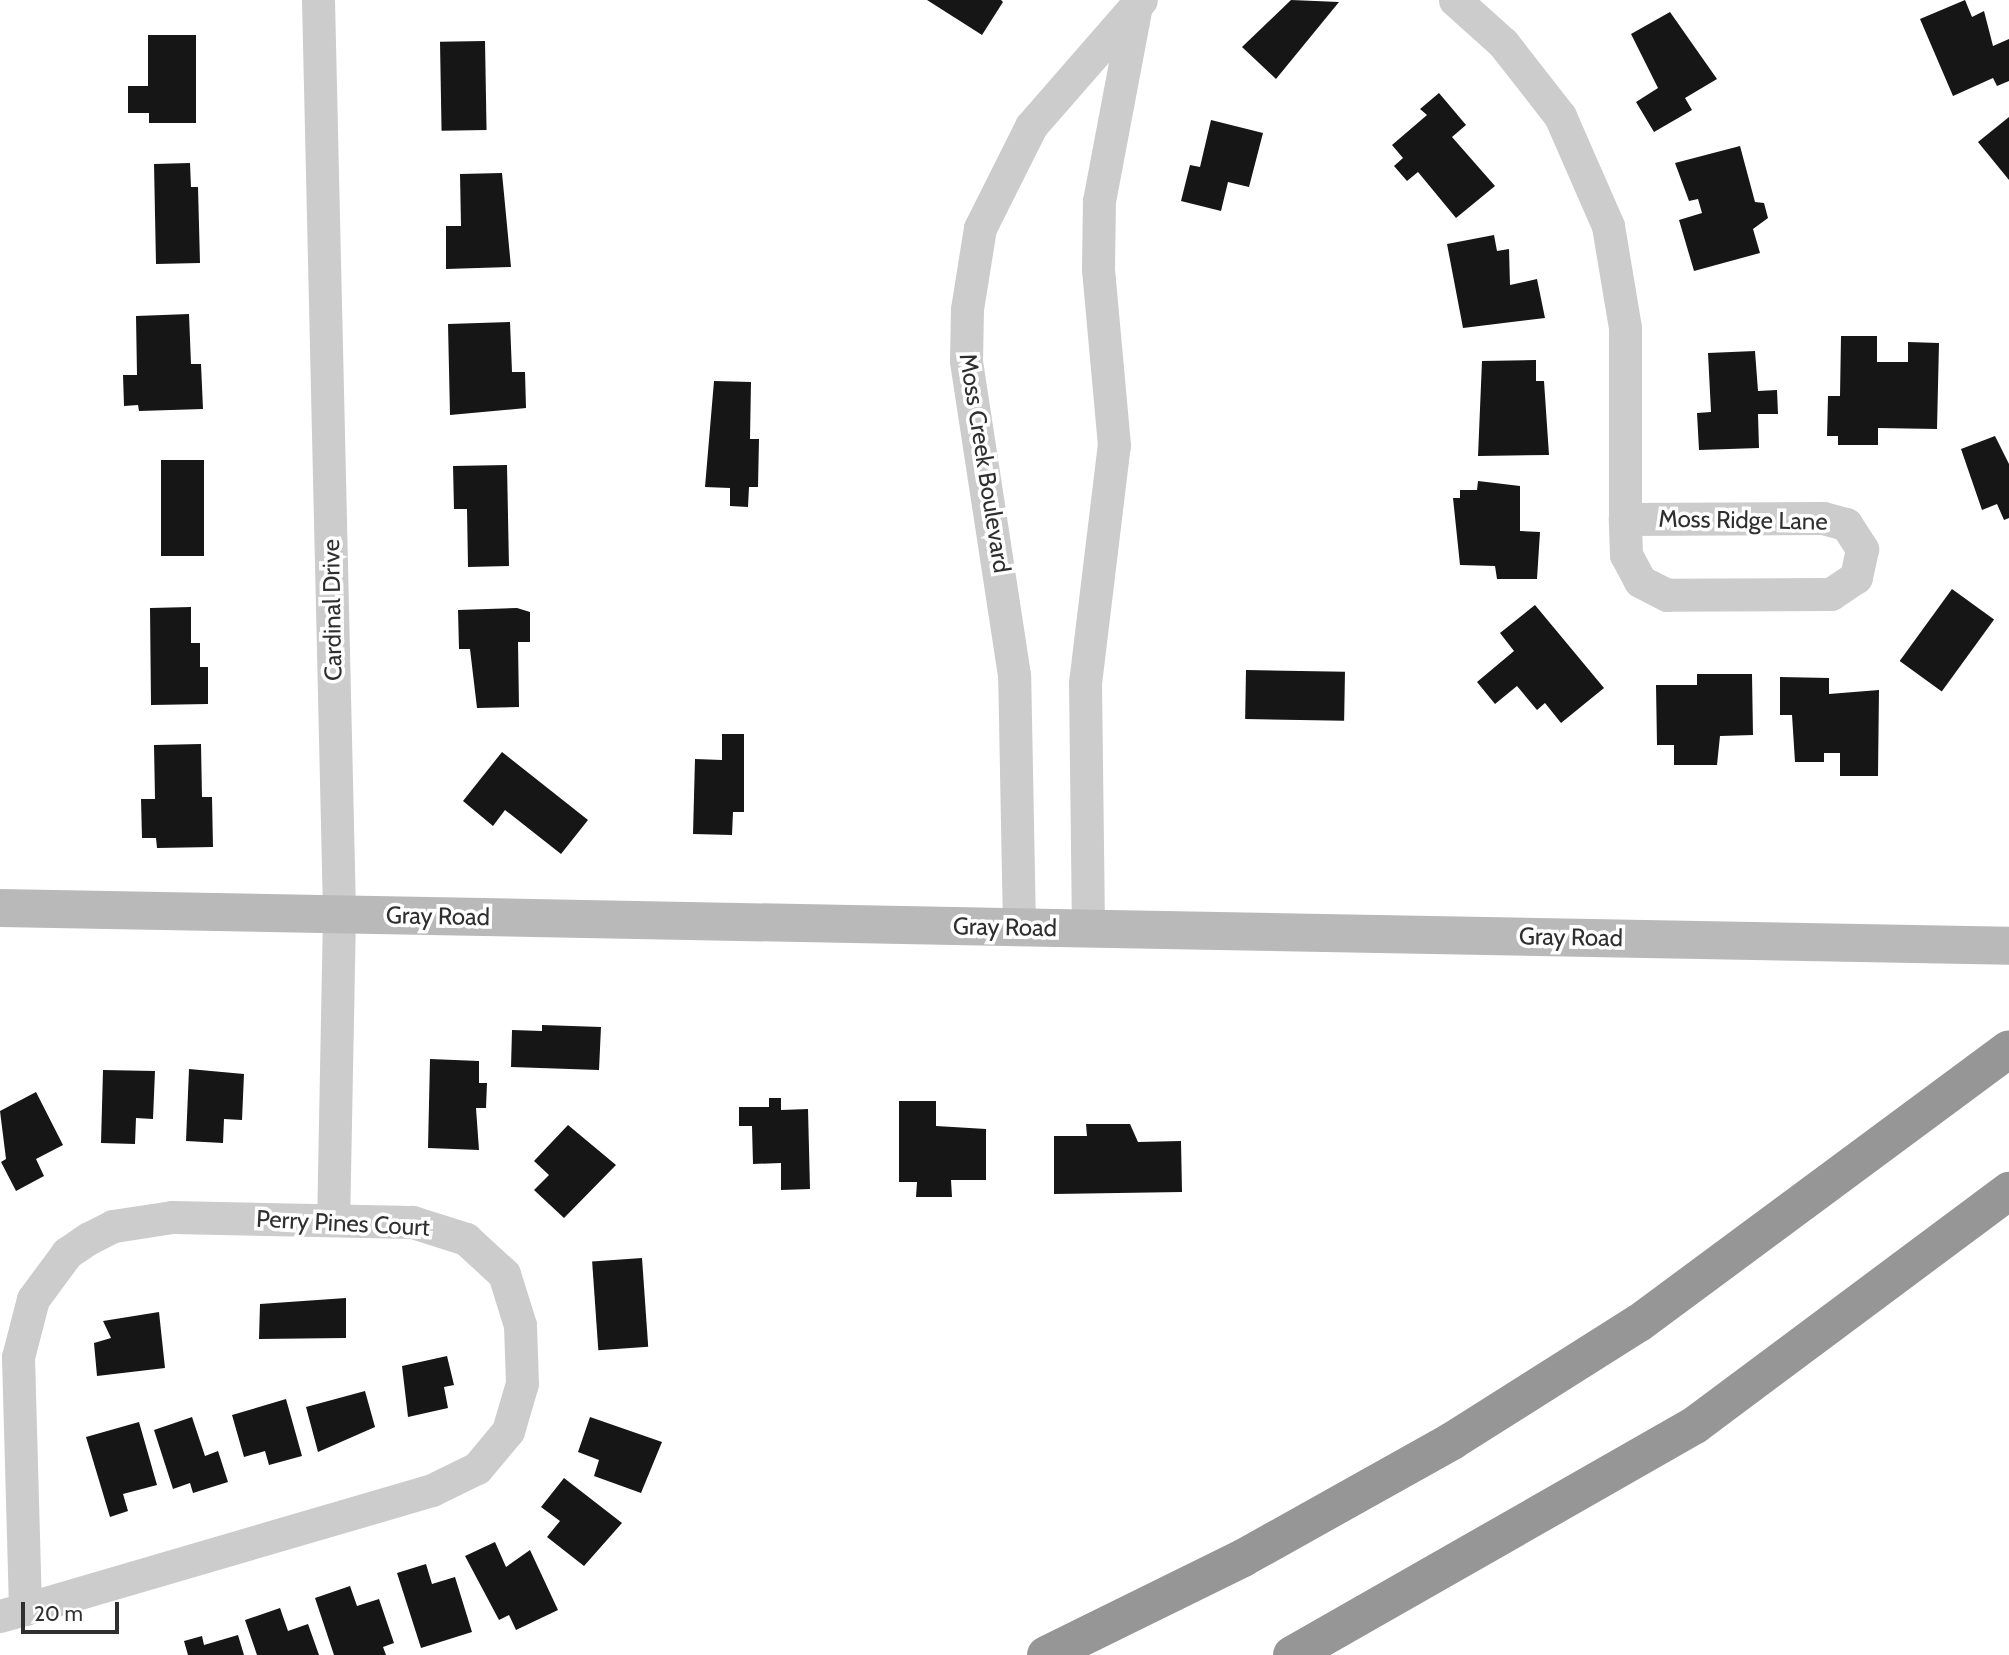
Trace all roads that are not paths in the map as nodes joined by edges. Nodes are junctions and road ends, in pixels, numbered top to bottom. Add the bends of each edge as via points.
1 (318, 0) edge
2 (1455, 0) edge
3 (1138, 4) edge
4 (1625, 519) junction
5 (0, 908) edge
6 (339, 914) junction
7 (1018, 927) junction
8 (1088, 928) junction
9 (2009, 946) edge
10 (2009, 1049) edge
11 (2009, 1191) edge
12 (333, 1220) junction
13 (12, 1612) edge
14 (1046, 1655) edge
15 (1292, 1655) edge

1 - 6 street, Cardinal Drive
2 - 4 street, Moss Ridge Lane via 1503,43 1560,116 1608,226 1625,328
3 - 7 street, Moss Creek Boulevard via 1084,58 1031,126 979,229 967,309 966,361 1014,676
3 - 8 street, Moss Creek Boulevard via 1099,201 1098,269 1114,445 1086,683
4 - 4 street, Moss Ridge Lane via 1824,518 1850,529 1862,549 1862,564 1851,583 1831,594 1667,595 1645,586 1631,569
5 - 6 street, Gray Road
6 - 7 street, Gray Road
6 - 12 street, Cardinal Drive
7 - 8 street, Gray Road
8 - 9 street, Gray Road
10 - 14 highway via 1639,1324 1452,1441 1244,1558
11 - 15 highway via 1695,1425
12 - 13 street, Perry Pines Court via 138,1219 89,1238 48,1275 33,1299 18,1357
12 - 13 street, Perry Pines Court via 439,1227 487,1252 504,1274 520,1325 522,1383 495,1451 432,1490

